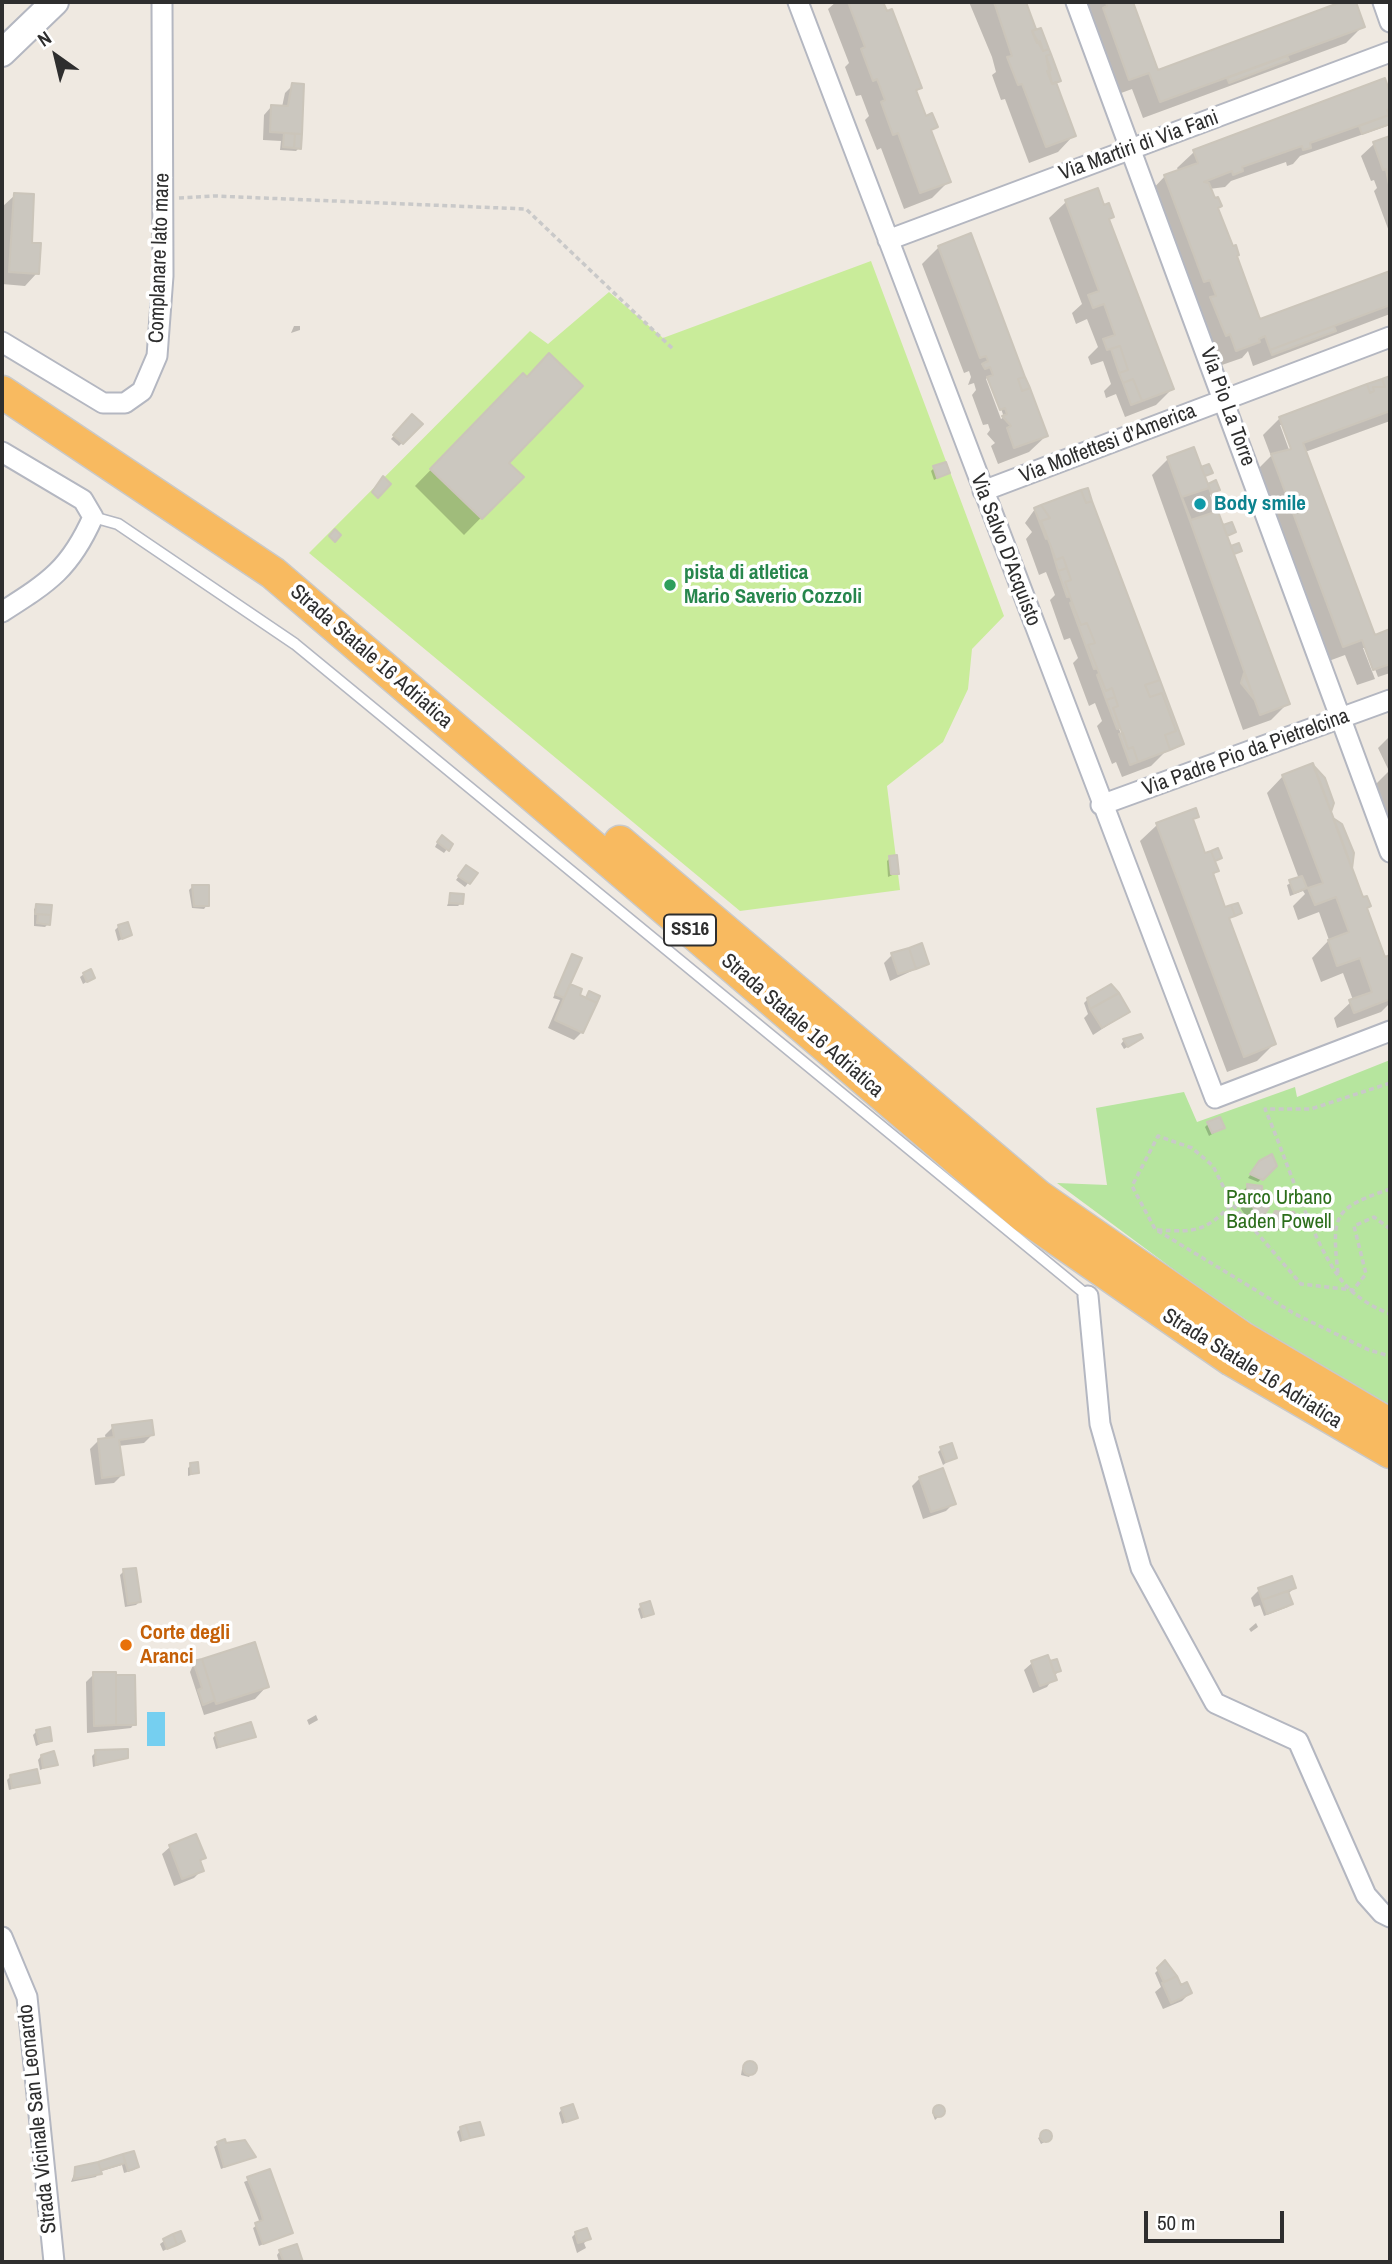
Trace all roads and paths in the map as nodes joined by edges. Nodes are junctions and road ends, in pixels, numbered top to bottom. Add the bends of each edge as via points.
1 (162, 2) edge
2 (798, 2) edge
3 (1076, 2) edge
4 (1383, 2) edge
5 (52, 5) edge
6 (1390, 22) edge
7 (1390, 52) edge
8 (2, 53) edge
9 (1132, 148) junction
10 (163, 198) junction
11 (888, 240) junction
12 (1390, 337) edge
13 (2, 342) edge
14 (673, 349) dead end
15 (2, 371) edge
16 (2, 392) edge
17 (1224, 400) junction
18 (2, 452) edge
19 (982, 491) junction
20 (93, 517) junction
21 (2, 612) edge
22 (1390, 700) edge
23 (1341, 718) junction
24 (1101, 806) junction
25 (1390, 852) edge
26 (1390, 1031) edge
27 (1390, 1083) edge
28 (1390, 1189) edge
29 (1232, 1203) junction
30 (1390, 1229) edge
31 (1156, 1230) junction
32 (1339, 1277) junction
33 (1353, 1290) junction
34 (1088, 1296) joint
35 (1390, 1314) edge
36 (1390, 1356) edge
37 (1390, 1425) edge
38 (1390, 1452) edge
39 (1390, 1917) edge
40 (2, 1937) edge
41 (54, 2262) edge

1 - 10 street, Complanare lato mare
2 - 11 street, Via Salvo D'Acquisto
3 - 9 street, Via Pio La Torre
4 - 6 street
5 - 8 main road
7 - 9 street, Via Martiri di Via Fani
9 - 11 street, Via Martiri di Via Fani
9 - 17 street, Via Pio La Torre
10 - 13 street, Complanare lato mare via 157,356 142,391 125,403 103,403
10 - 14 path via 215,196 526,209
11 - 19 street, Via Salvo D'Acquisto
12 - 17 street, Via Molfettesi d'America
15 - 37 highway, Strada Statale 16 Adriatica / SS16 via 280,552 1038,1196 1241,1338
16 - 38 highway, Strada Statale 16 Adriatica / SS16 via 272,573 1024,1216 1232,1360
17 - 19 street, Via Molfettesi d'America
17 - 23 street, Via Pio La Torre
18 - 20 street via 83,499
19 - 24 street, Via Salvo D'Acquisto
20 - 21 street via 79,549 50,582
20 - 34 lane via 118,524 295,644
22 - 23 street, Via Padre Pio da Pietrelcina
23 - 24 street, Via Padre Pio da Pietrelcina
23 - 25 street, Via Pio La Torre
24 - 26 street, Via Salvo D'Acquisto via 1215,1098
27 - 32 path via 1311,1109 1265,1109
28 - 32 path via 1350,1203 1336,1224
29 - 31 path via 1212,1225
29 - 31 path via 1213,1166 1192,1148 1158,1136 1132,1186
29 - 33 path via 1301,1284
30 - 33 path via 1374,1217 1353,1226 1366,1275
31 - 36 path via 1295,1314
32 - 33 path
33 - 35 path via 1367,1305
34 - 39 street via 1100,1424 1142,1568 1215,1703 1298,1741 1366,1895
40 - 41 street, Strada Vicinale San Leonardo via 27,1997

